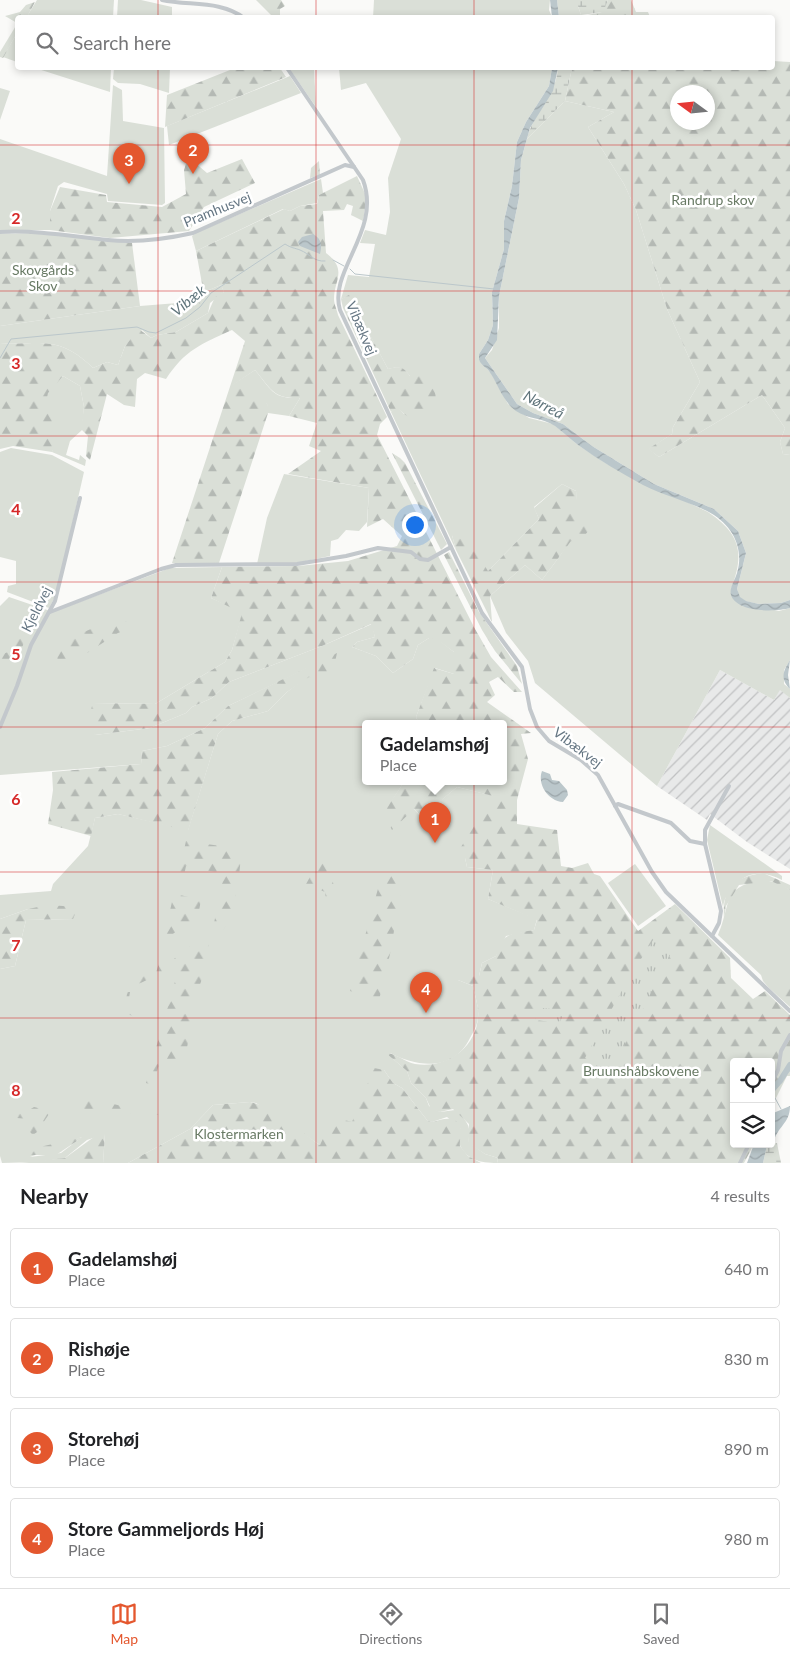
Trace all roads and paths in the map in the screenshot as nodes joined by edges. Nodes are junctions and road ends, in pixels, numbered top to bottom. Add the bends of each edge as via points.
1 (162, 0) edge
2 (238, 15) edge
3 (288, 70) edge
4 (347, 156) junction
5 (345, 165) junction
6 (355, 167) junction
7 (0, 232) edge
8 (80, 498) dead end
9 (451, 547) junction
10 (50, 612) junction
11 (0, 727) edge
12 (729, 786) dead end
13 (615, 806) junction
14 (705, 844) junction
15 (712, 936) junction
16 (790, 1012) edge
17 (790, 1035) edge
18 (775, 1076) edge
19 (747, 1148) edge
20 (740, 1163) edge

1 - 2 street via 223,7
3 - 4 street, Vibækvej
4 - 5 street
4 - 6 street, Vibækvej
5 - 6 street
5 - 7 street, Pramhusvej via 193,233 171,238 110,240 38,231
6 - 9 street, Vibækvej via 368,193 369,205 340,288 338,304
8 - 10 street, Kjeldvej via 59,590
9 - 10 street via 428,560 420,559 411,552 378,548 297,564 176,565
9 - 13 street, Vibækvej via 482,613 522,667 537,727 549,741 581,760 598,775
10 - 11 street, Kjeldvej via 30,644
12 - 14 street via 705,830
13 - 14 street via 618,804 670,823 690,841
13 - 15 street, Vibækvej via 666,892
14 - 15 street via 721,911
15 - 16 street, Vibækvej
17 - 18 street via 781,1050
19 - 20 street

